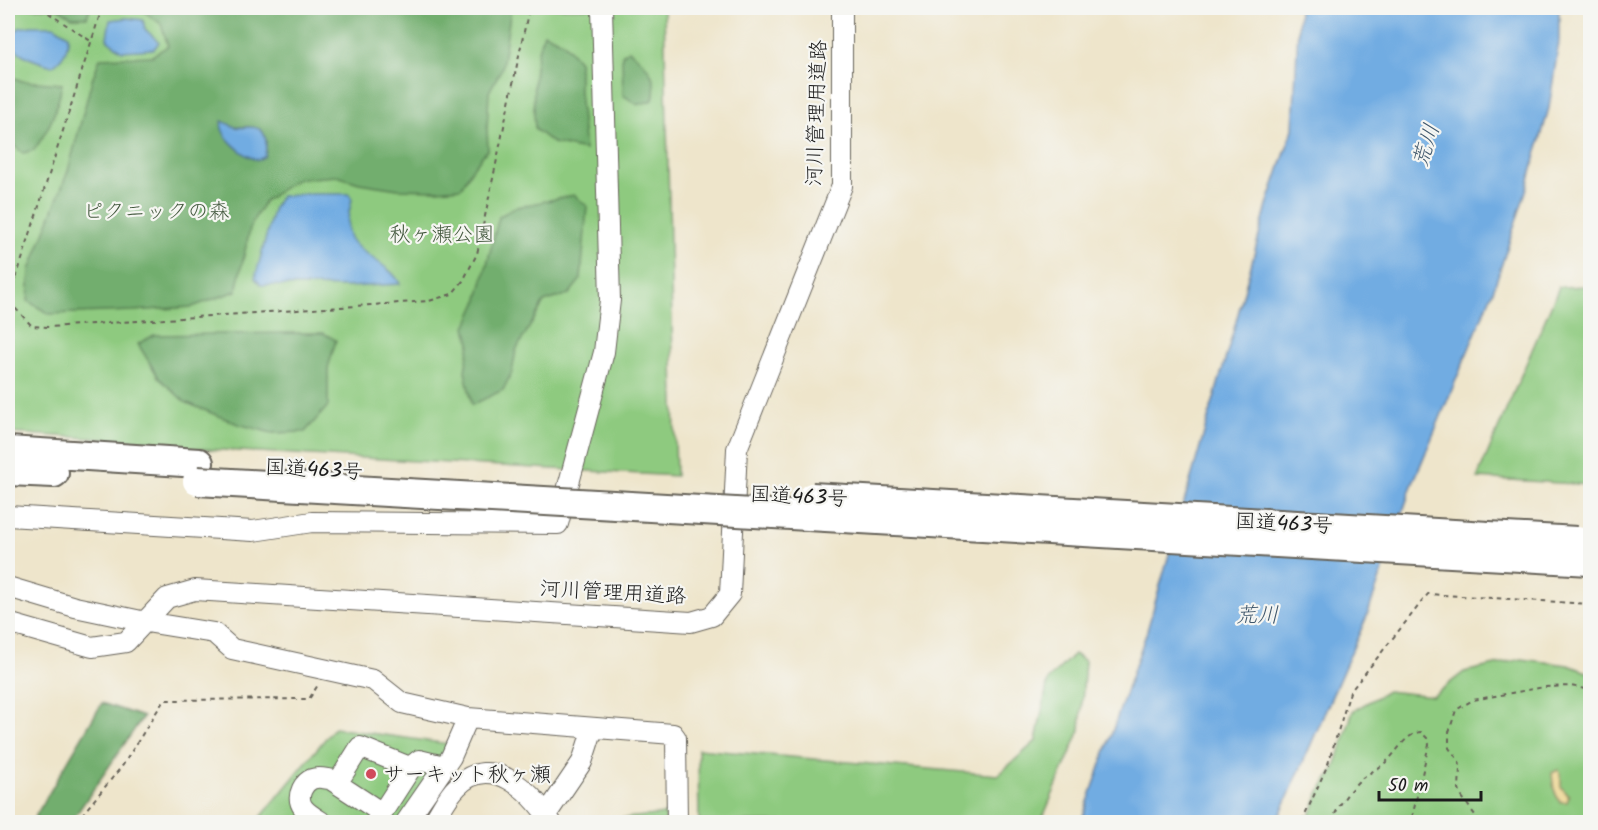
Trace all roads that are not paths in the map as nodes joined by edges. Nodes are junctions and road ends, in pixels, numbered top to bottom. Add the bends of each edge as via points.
1 (602, 8) edge
2 (842, 8) edge
3 (8, 451) edge
4 (8, 471) edge
5 (198, 472) junction
6 (8, 516) edge
7 (1590, 542) edge
8 (1590, 561) edge
9 (8, 587) edge
10 (146, 622) junction
11 (8, 623) edge
12 (468, 718) junction
13 (593, 728) junction
14 (444, 766) junction
15 (408, 769) junction
16 (333, 781) junction
17 (379, 818) edge
18 (549, 819) edge
19 (321, 822) edge
20 (406, 822) edge
21 (433, 822) edge
22 (677, 822) edge

1 - 6 street via 610,300 604,352 558,524 312,522 253,531
2 - 10 street, 河川管理用道路 via 842,186 737,449 730,594 712,616 691,622 195,590 167,598
3 - 5 highway, 国道463号
4 - 5 highway, 国道463号
5 - 7 highway, 国道463号, bridge
5 - 8 highway, 国道463号, bridge
9 - 10 street
10 - 11 street, 河川管理用道路 via 126,642 92,647
10 - 12 street via 214,633 232,649 373,680 402,703
12 - 13 street
12 - 14 street
13 - 18 street via 582,762
13 - 22 street via 673,734
14 - 15 street via 419,760
14 - 20 street
15 - 16 street via 360,747 340,779
15 - 17 street
16 - 17 street
16 - 19 street via 313,778 300,793 304,811
18 - 21 street via 529,794 503,776 485,771 457,787

